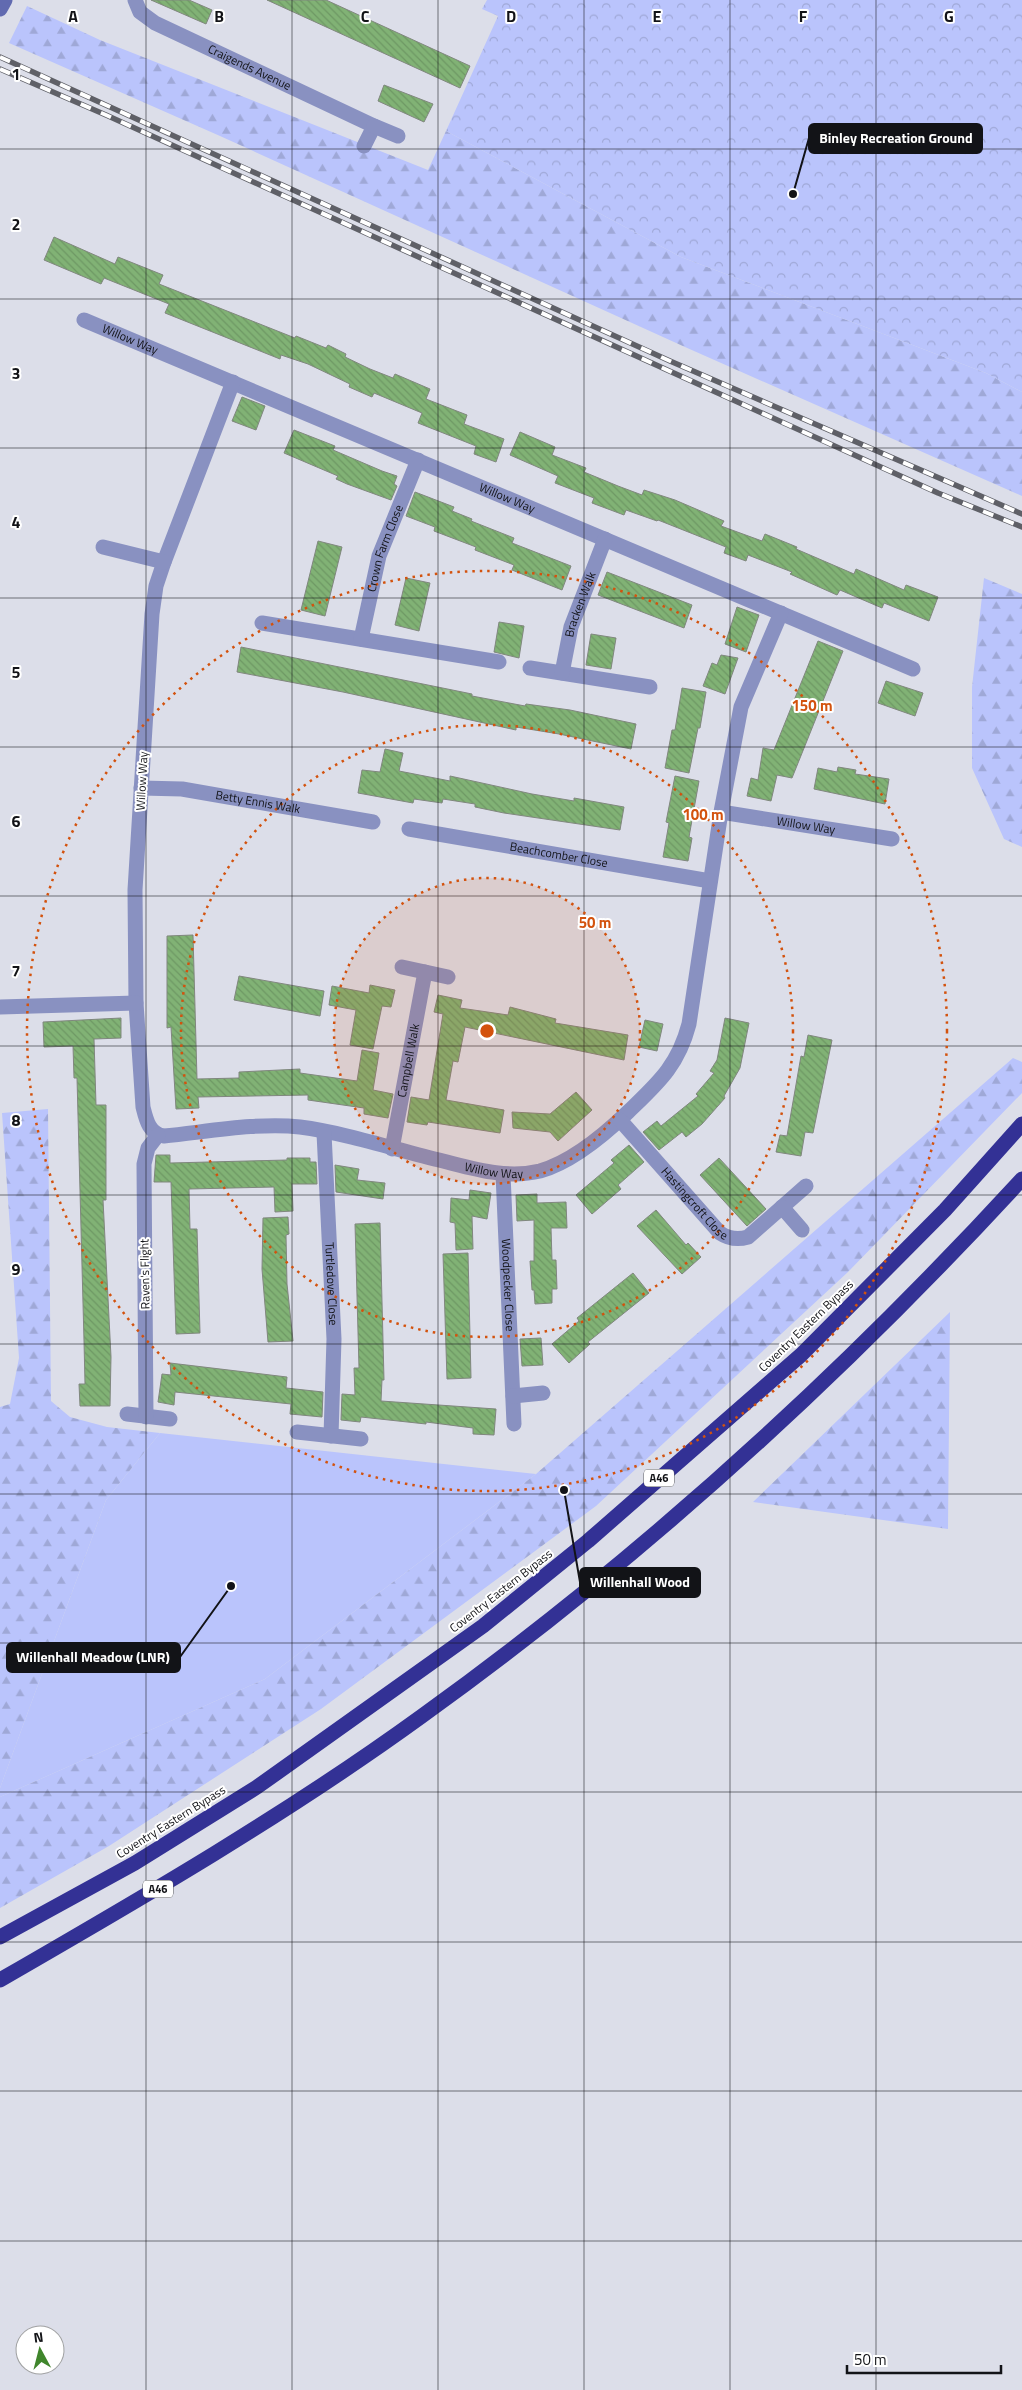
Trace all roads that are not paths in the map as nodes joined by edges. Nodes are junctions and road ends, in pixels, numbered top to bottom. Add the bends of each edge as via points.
1 (135, 0) edge
2 (374, 126) junction
3 (398, 136) dead end
4 (364, 146) dead end
5 (84, 320) dead end
6 (233, 382) junction
7 (418, 460) junction
8 (605, 539) junction
9 (103, 547) dead end
10 (164, 562) junction
11 (781, 613) junction
12 (262, 623) dead end
13 (361, 639) junction
14 (499, 662) dead end
15 (530, 668) dead end
16 (913, 668) dead end
17 (562, 673) junction
18 (650, 687) dead end
19 (141, 788) junction
20 (721, 812) junction
21 (373, 822) dead end
22 (409, 829) dead end
23 (892, 839) dead end
24 (710, 881) junction
25 (402, 967) dead end
26 (425, 972) junction
27 (448, 977) dead end
28 (136, 1003) junction
29 (0, 1007) edge
30 (620, 1120) junction
31 (1022, 1124) edge
32 (324, 1132) junction
33 (158, 1135) junction
34 (392, 1149) junction
35 (503, 1174) junction
36 (1022, 1179) edge
37 (806, 1186) dead end
38 (782, 1207) junction
39 (802, 1230) dead end
40 (543, 1393) dead end
41 (513, 1396) junction
42 (128, 1414) dead end
43 (146, 1417) junction
44 (170, 1419) dead end
45 (514, 1424) dead end
46 (297, 1432) dead end
47 (331, 1436) junction
48 (361, 1439) dead end
49 (0, 1937) edge
50 (0, 1980) edge

1 - 2 street, Craigends Avenue via 140,12 155,23
2 - 3 street, Craigends Avenue
2 - 4 street
5 - 6 street, Willow Way
6 - 7 street, Willow Way
6 - 10 street, Willow Way
7 - 8 street, Willow Way
7 - 13 street, Crown Farm Close via 379,556
8 - 11 street, Willow Way
8 - 17 street, Bracken Walk via 571,627
9 - 10 street
10 - 19 street, Willow Way via 152,614
11 - 16 street, Willow Way
11 - 20 street, Willow Way via 741,707
12 - 13 street
13 - 14 street
15 - 17 street
17 - 18 street
19 - 21 street, Betty Ennis Walk via 182,789
19 - 28 street, Willow Way via 135,890
20 - 23 street, Willow Way
20 - 24 street, Willow Way
22 - 24 street, Beachcomber Close
24 - 30 street, Willow Way via 684,1044 666,1073
25 - 26 street
26 - 27 street
26 - 34 street, Campbell Walk
28 - 29 street
28 - 33 street, Willow Way via 143,1107 146,1120
30 - 35 street, Willow Way via 574,1155 555,1165 524,1174
30 - 38 street, Hastingcroft Close via 724,1236 736,1239 748,1236
31 - 49 highway, Coventry Eastern Bypass / A46 via 945,1210 800,1355 588,1541 483,1626 257,1787 135,1863
32 - 33 street, Willow Way via 280,1126
32 - 34 street, Willow Way
32 - 47 street, Turtledove Close via 334,1339
33 - 43 street, Raven's Flight via 148,1148 144,1164
34 - 35 street, Willow Way
35 - 41 street, Woodpecker Close
36 - 50 highway, A46 via 945,1262 748,1452 640,1546 530,1635 422,1716 312,1792 152,1893
37 - 38 street, Hastingcroft Close
38 - 39 street
40 - 41 street
41 - 45 street, Woodpecker Close
42 - 43 street
43 - 44 street
46 - 47 street
47 - 48 street

